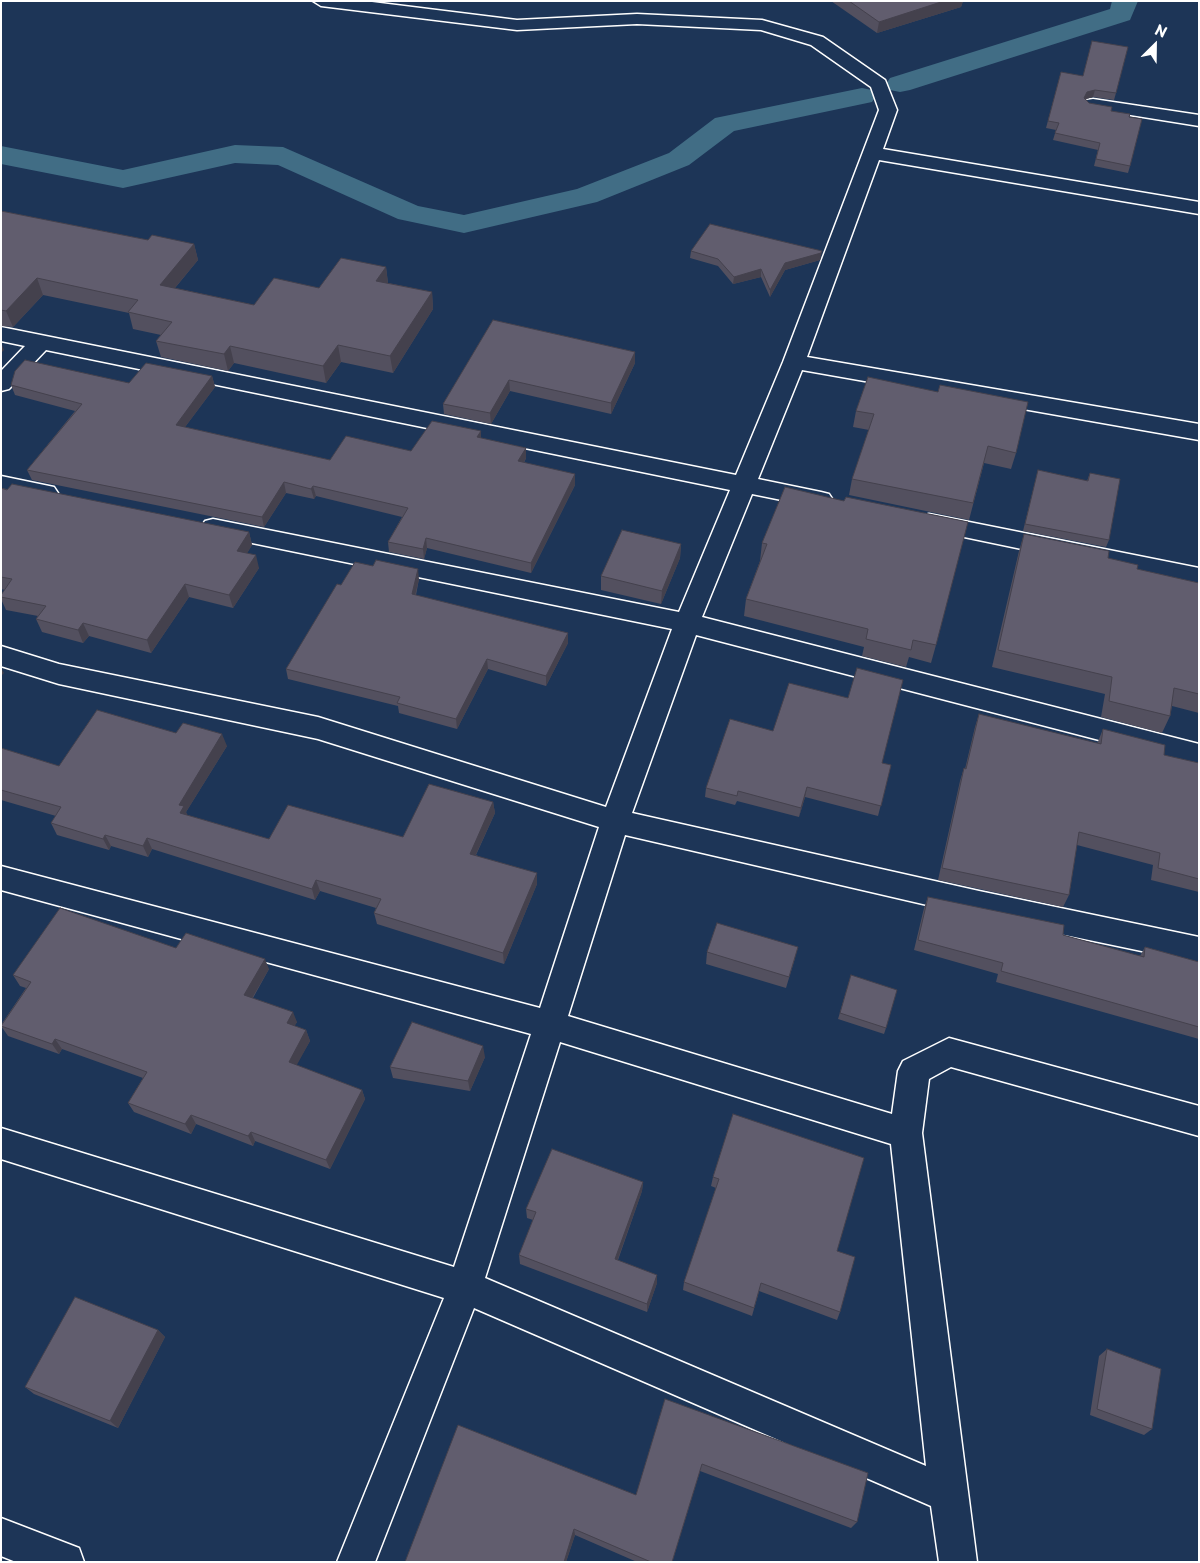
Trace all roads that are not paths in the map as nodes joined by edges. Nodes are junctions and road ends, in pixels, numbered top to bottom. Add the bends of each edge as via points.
1 (321, 1) edge
2 (1093, 104) edge
3 (1199, 121) edge
4 (872, 153) junction
5 (1199, 208) edge
6 (1, 334) edge
7 (41, 342) junction
8 (794, 362) junction
9 (1, 384) edge
10 (1199, 432) edge
11 (1, 484) edge
12 (744, 485) junction
13 (70, 498) edge
14 (841, 504) edge
15 (908, 518) edge
16 (188, 522) edge
17 (1199, 577) edge
18 (687, 624) junction
19 (1, 656) edge
20 (1199, 755) edge
21 (615, 820) junction
22 (1, 878) edge
23 (1199, 950) edge
24 (550, 1025) junction
25 (1199, 1122) edge
26 (906, 1133) junction
27 (1, 1143) edge
28 (465, 1287) junction
29 (948, 1494) junction
30 (1, 1537) edge
31 (65, 1562) edge
32 (356, 1562) edge
33 (958, 1562) edge

1 - 4 street via 518,25 637,19 762,25 817,41 879,84 888,110
2 - 3 street
4 - 5 street
4 - 8 street
6 - 7 street
7 - 9 street
7 - 12 street
8 - 10 street
8 - 12 street
11 - 13 street
12 - 14 street
12 - 18 street
15 - 17 street
16 - 18 street
18 - 20 street
18 - 21 street
19 - 21 street via 59,674 318,728
21 - 23 street via 978,904
21 - 24 street
22 - 24 street
24 - 26 street
24 - 28 street
25 - 26 street via 948,1052 914,1071
26 - 29 street
27 - 28 street
28 - 29 street
28 - 32 street
29 - 33 street
30 - 31 street

